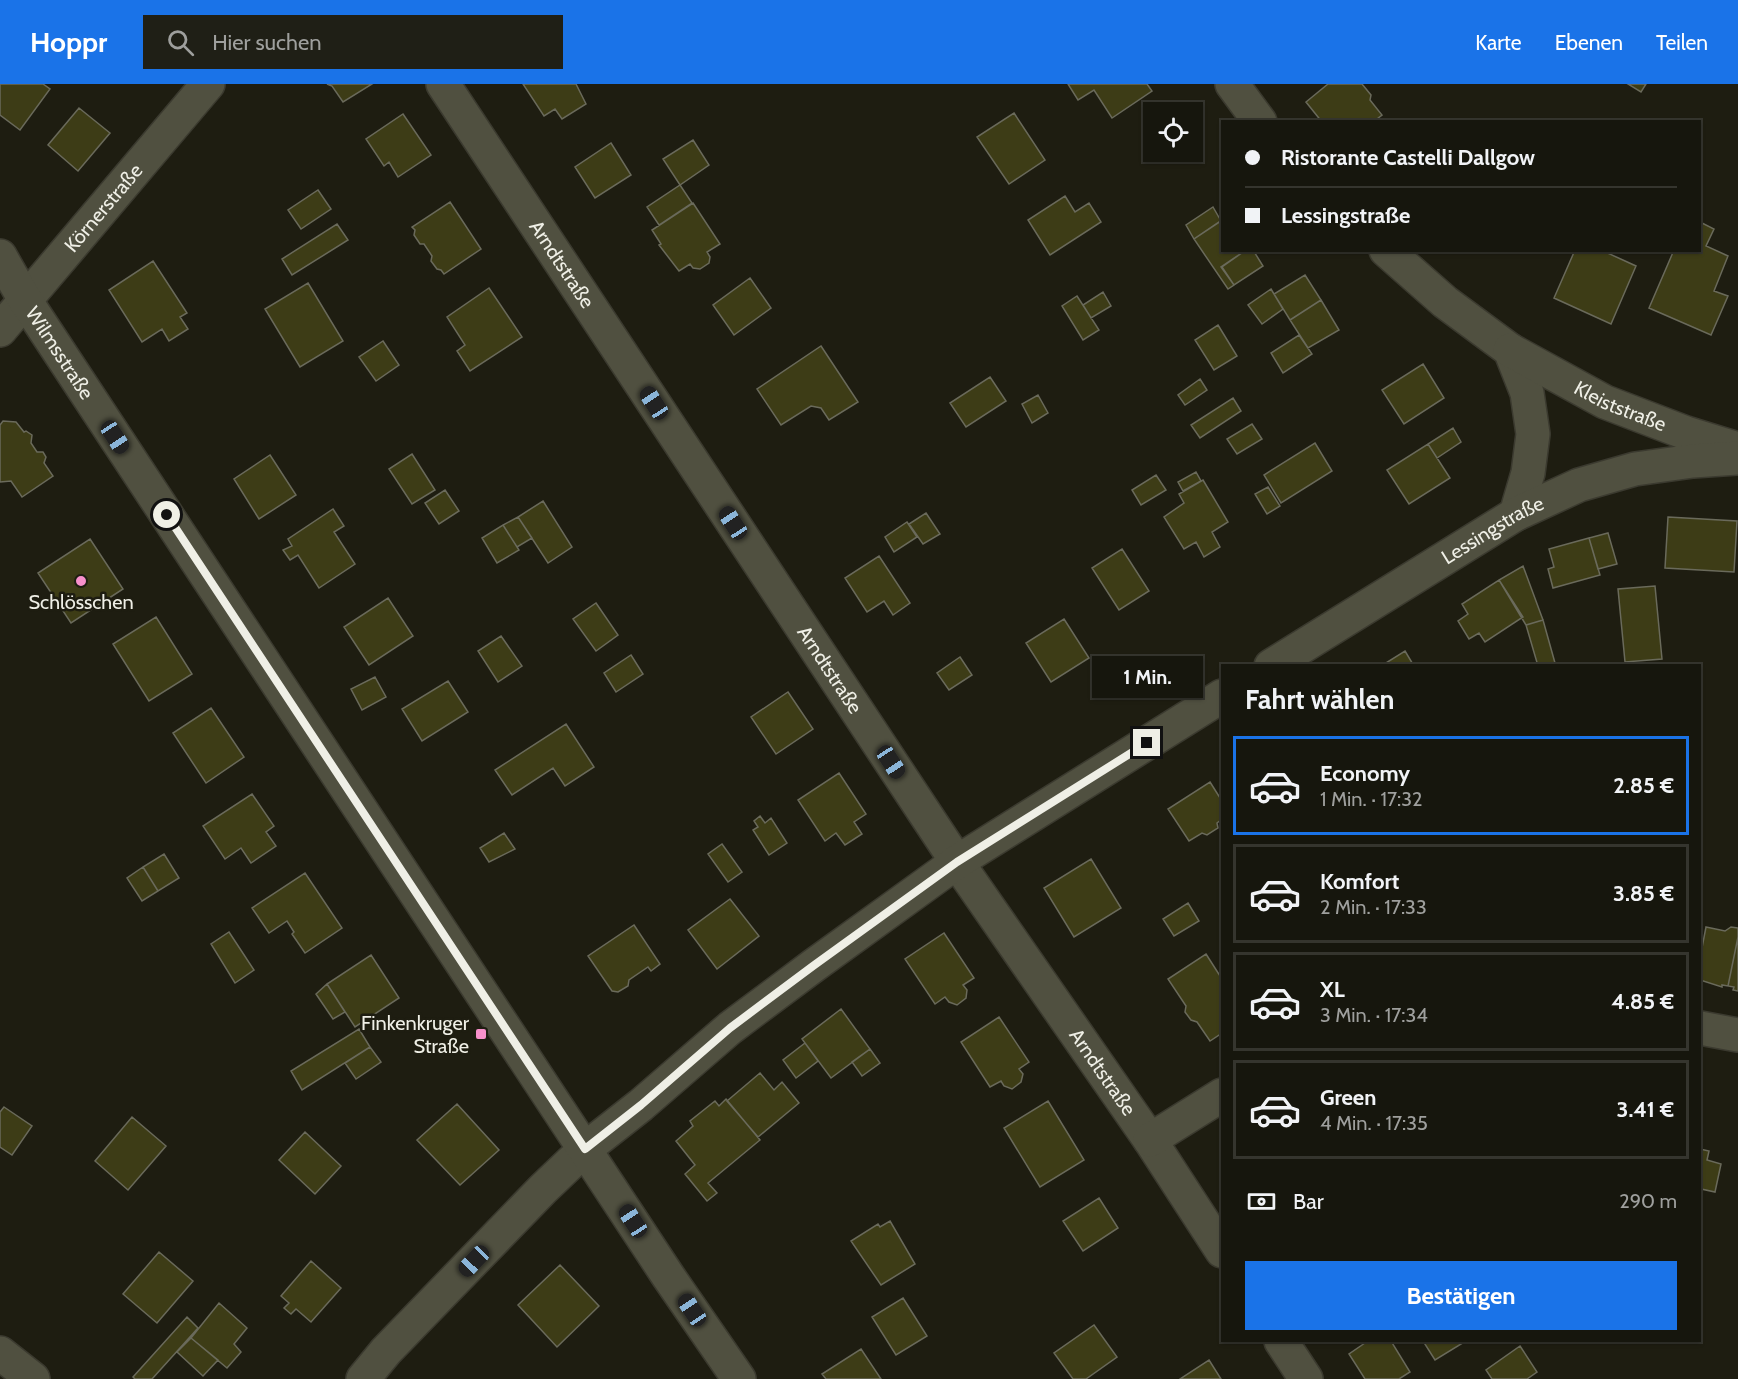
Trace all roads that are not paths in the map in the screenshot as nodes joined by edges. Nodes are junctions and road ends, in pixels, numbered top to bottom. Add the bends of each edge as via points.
1 (208, 84) edge
2 (443, 84) edge
3 (1232, 84) edge
4 (1259, 120) edge
5 (1388, 252) edge
6 (0, 256) edge
7 (25, 300) junction
8 (0, 330) edge
9 (1510, 350) junction
10 (1738, 449) edge
11 (1738, 458) edge
12 (1516, 514) junction
13 (1273, 664) edge
14 (1221, 697) edge
15 (957, 862) junction
16 (1701, 1028) edge
17 (1738, 1035) edge
18 (1221, 1096) edge
19 (1150, 1140) junction
20 (585, 1149) junction
21 (1221, 1249) edge
22 (1282, 1342) edge
23 (0, 1353) edge
24 (33, 1379) edge
25 (363, 1379) edge
26 (739, 1379) edge
27 (1306, 1379) edge

1 - 7 street, Körnerstraße
2 - 15 street, Arndtstraße
3 - 4 street
5 - 9 street, Kleiststraße via 1445,302
6 - 7 street, Wilmsstraße
7 - 8 street, Körnerstraße
7 - 20 street, Wilmsstraße
9 - 10 street, Kleiststraße via 1605,402
9 - 12 street via 1527,393 1533,434 1528,472
11 - 12 street, Lessingstraße via 1635,469 1579,485
12 - 13 street, Lessingstraße
14 - 15 street
15 - 19 street, Arndtstraße
15 - 20 street via 730,1028
16 - 17 street
18 - 19 street
19 - 21 street, Arndtstraße
20 - 25 street
20 - 26 street, Wilmsstraße
22 - 27 street
23 - 24 street

